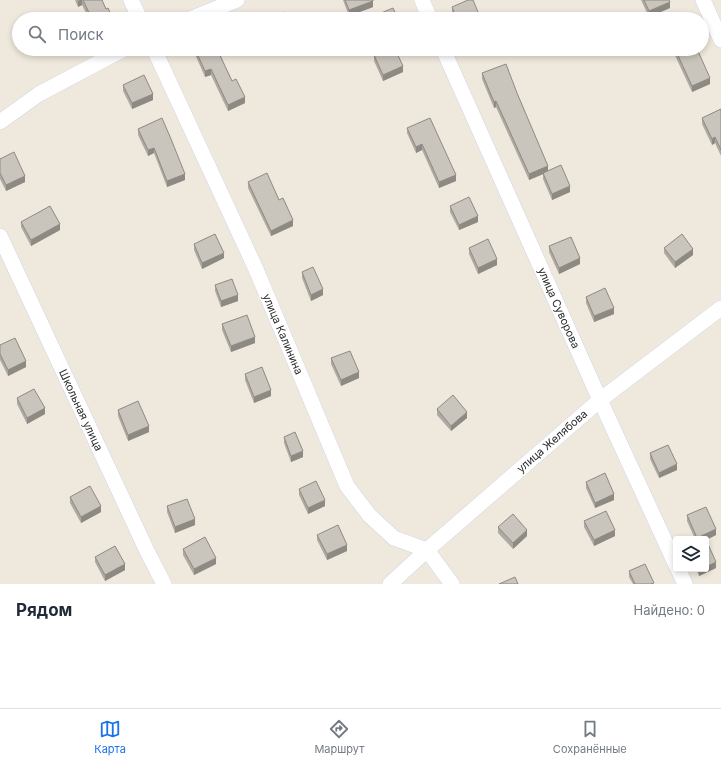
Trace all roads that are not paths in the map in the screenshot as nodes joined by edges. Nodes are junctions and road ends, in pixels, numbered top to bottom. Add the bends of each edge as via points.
1 (131, 0) edge
2 (237, 0) edge
3 (422, 0) edge
4 (703, 0) edge
5 (137, 12) edge
6 (207, 12) edge
7 (427, 12) edge
8 (708, 12) edge
9 (709, 13) edge
10 (721, 40) edge
11 (111, 56) edge
12 (157, 56) edge
13 (446, 56) edge
14 (0, 122) edge
15 (0, 236) edge
16 (721, 308) edge
17 (600, 400) junction
18 (427, 550) junction
19 (673, 558) edge
20 (679, 572) edge
21 (164, 584) edge
22 (390, 584) edge
23 (452, 584) edge
24 (685, 584) edge

1 - 5 street
2 - 6 street
3 - 7 street
4 - 8 street
9 - 10 street
11 - 14 street via 39,94
12 - 18 street, улица Калинина via 254,267 347,486 370,516 394,538
13 - 17 street, улица Суворова
15 - 21 street, Школьная улица
16 - 17 street, улица Желябова
17 - 18 street, улица Желябова
17 - 19 street, улица Суворова
18 - 22 street, улица Желябова
18 - 23 street
20 - 24 street

